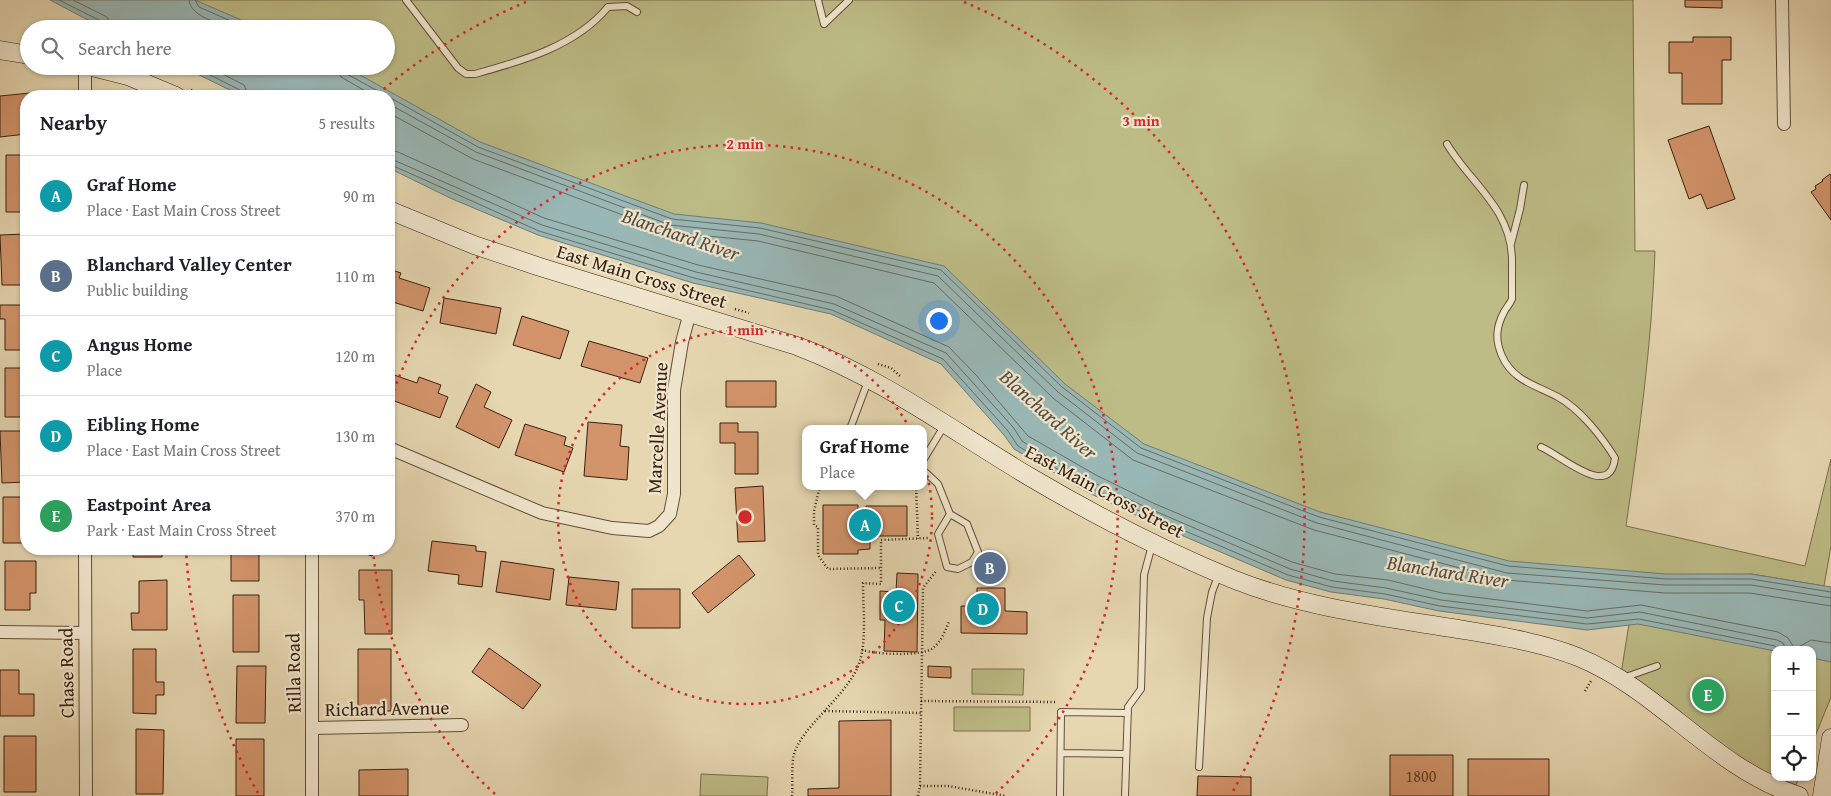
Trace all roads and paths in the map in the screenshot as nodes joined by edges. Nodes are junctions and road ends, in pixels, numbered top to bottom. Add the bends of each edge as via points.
1 (406, 0) edge
2 (818, 0) edge
3 (849, 0) edge
4 (1782, 0) edge
5 (637, 12) dead end
6 (0, 50) edge
7 (20, 54) edge
8 (86, 75) edge
9 (124, 75) edge
10 (85, 90) edge
11 (162, 90) edge
12 (1784, 124) dead end
13 (1447, 144) dead end
14 (1524, 184) dead end
15 (395, 212) edge
16 (1510, 246) junction
17 (734, 308) dead end
18 (690, 312) junction
19 (751, 314) dead end
20 (872, 370) junction
21 (905, 380) dead end
22 (945, 424) junction
23 (851, 425) edge
24 (1541, 447) dead end
25 (395, 451) edge
26 (927, 454) edge
27 (927, 474) edge
28 (819, 490) edge
29 (916, 490) edge
30 (950, 514) junction
31 (938, 538) junction
32 (918, 539) junction
33 (1153, 543) junction
34 (85, 555) edge
35 (312, 555) edge
36 (945, 561) junction
37 (881, 568) junction
38 (1219, 573) junction
39 (949, 621) dead end
40 (0, 632) edge
41 (84, 633) junction
42 (862, 650) junction
43 (922, 653) junction
44 (1657, 666) dead end
45 (1620, 680) junction
46 (922, 700) junction
47 (826, 711) junction
48 (1061, 712) junction
49 (921, 713) junction
50 (1128, 713) junction
51 (462, 725) dead end
52 (313, 728) junction
53 (1831, 738) edge
54 (1061, 753) junction
55 (1126, 754) junction
56 (1199, 767) dead end
57 (920, 786) junction
58 (86, 796) edge
59 (312, 796) edge
60 (792, 796) edge
61 (918, 796) edge
62 (1006, 796) edge
63 (1060, 796) edge
64 (1124, 796) edge
65 (1799, 796) edge
66 (1822, 796) edge

1 - 5 lane via 466,74 476,74 540,53 590,25 608,7 627,6
2 - 3 lane via 824,24
4 - 12 street
6 - 7 main road
8 - 10 street
9 - 11 main road
13 - 16 lane via 1454,157 1492,200
14 - 16 lane
15 - 18 main road, East Main Cross Street via 482,248
16 - 24 lane via 1512,299 1497,326 1502,357 1513,373 1528,384 1559,398 1590,424 1615,458 1614,465 1602,477 1590,476
17 - 19 path
18 - 20 main road, East Main Cross Street
18 - 25 street, Marcelle Avenue via 674,390 674,494 670,514 660,526 649,530 612,528 542,513
20 - 21 path via 891,368
20 - 22 main road, East Main Cross Street
20 - 23 lane
22 - 26 lane
22 - 33 main road, East Main Cross Street via 1030,477
27 - 30 lane via 938,484
28 - 37 path via 814,524 818,527 818,555 828,569
29 - 32 path
30 - 31 lane
30 - 36 lane via 967,524 978,552 972,562 958,569 947,566
31 - 32 path
31 - 36 lane
32 - 37 path via 881,540
33 - 38 main road, East Main Cross Street
33 - 50 lane via 1144,575 1141,689 1128,707
34 - 41 street, Chase Road
35 - 52 street, Rilla Road
36 - 43 path via 923,588
37 - 42 path via 881,584 863,583
38 - 45 main road, East Main Cross Street via 1306,602 1536,644 1580,658
38 - 56 lane via 1207,618
39 - 43 path via 933,649
40 - 41 street
41 - 58 street, Chase Road
42 - 43 path
42 - 47 path via 849,684
43 - 46 path
44 - 45 lane
45 - 65 main road, East Main Cross Street via 1732,764 1773,787
46 - 48 path via 1056,701
46 - 49 path
47 - 49 path
47 - 60 path via 794,753
48 - 50 lane
48 - 54 lane
49 - 57 path
50 - 55 lane
51 - 52 street, Richard Avenue
52 - 59 street, Rilla Road
53 - 66 main road
54 - 55 lane
54 - 63 lane
55 - 64 lane
57 - 61 path
57 - 62 path via 948,786

